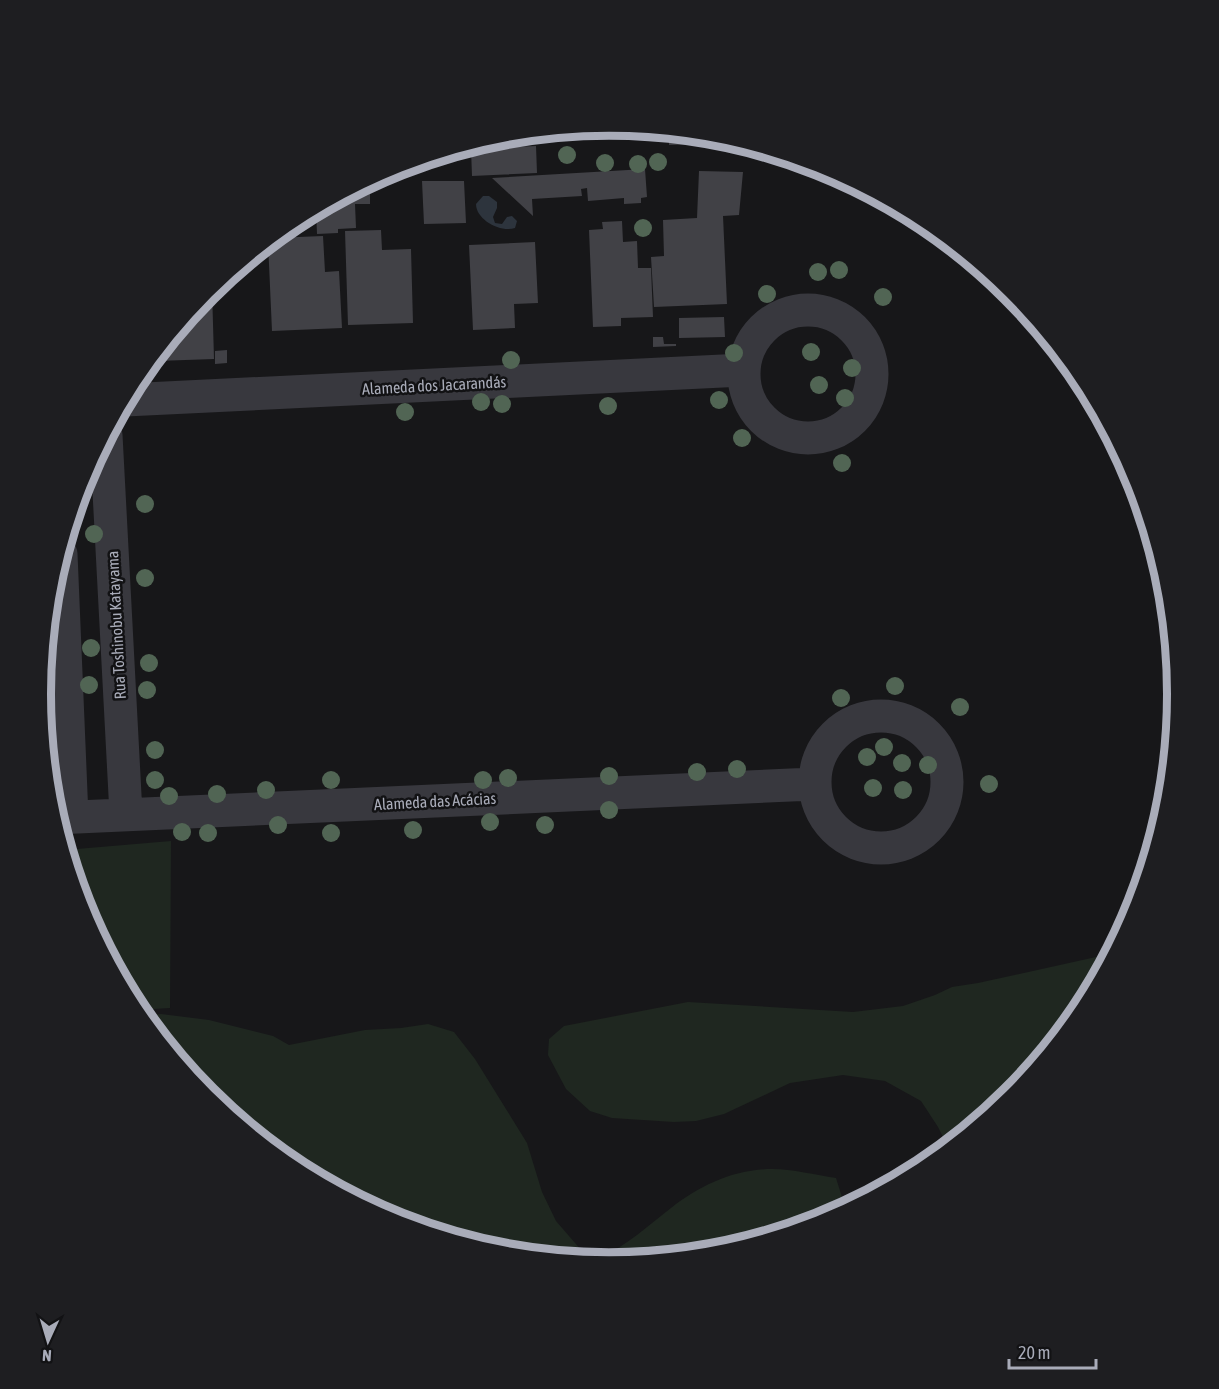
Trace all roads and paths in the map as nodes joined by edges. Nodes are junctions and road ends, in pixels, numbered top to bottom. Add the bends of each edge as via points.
1 (743, 370) dead end
2 (136, 399) edge
3 (107, 452) edge
4 (61, 594) edge
5 (814, 784) junction
6 (64, 812) edge
7 (126, 814) junction
8 (65, 818) edge

1 - 2 street, Alameda dos Jacarandás
3 - 7 street, Rua Toshinobu Katayama
4 - 6 street
5 - 5 street via 828,823 844,837 864,846 885,848 906,843 938,815 946,796 947,774 940,753 927,735 909,722 887,716 865,717 844,726 828,741 817,761
5 - 7 street, Alameda das Acácias
7 - 8 street, Alameda das Acácias

